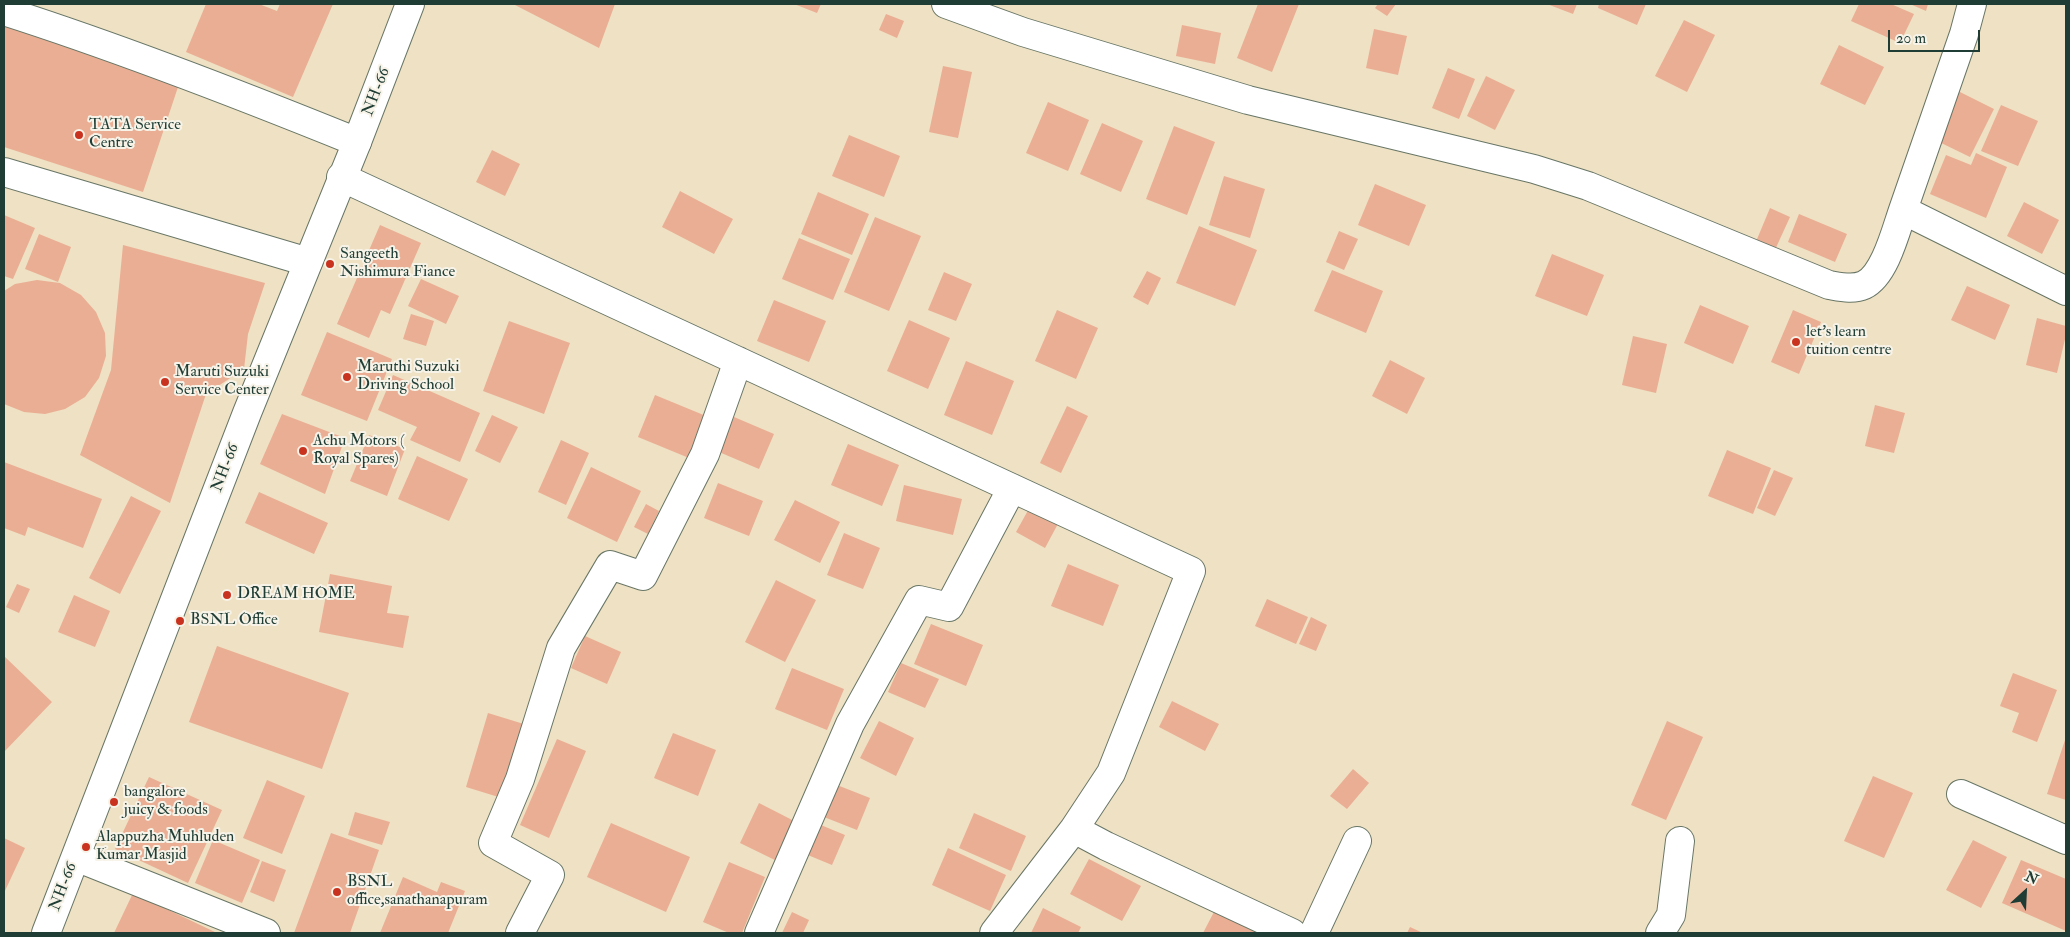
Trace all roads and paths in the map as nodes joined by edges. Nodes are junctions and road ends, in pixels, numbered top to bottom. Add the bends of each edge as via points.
1 (410, 4) edge
2 (946, 4) edge
3 (1972, 4) edge
4 (4, 11) edge
5 (357, 142) junction
6 (4, 172) edge
7 (342, 177) junction
8 (1903, 210) junction
9 (308, 262) junction
10 (2066, 291) edge
11 (738, 361) junction
12 (1012, 488) junction
13 (1961, 794) dead end
14 (1074, 829) junction
15 (2066, 840) edge
16 (1357, 841) dead end
17 (1680, 841) dead end
18 (76, 857) junction
19 (46, 933) edge
20 (266, 933) edge
21 (520, 933) edge
22 (759, 933) edge
23 (994, 933) edge
24 (1292, 933) edge
25 (1314, 933) edge
26 (1660, 933) edge

1 - 5 street, NH-66
2 - 8 street via 1023,32 1248,100 1534,169 1588,186 1829,285 1848,288 1865,284 1877,273
3 - 8 street
4 - 5 street via 243,96
5 - 7 street, NH-66
6 - 9 street
7 - 9 street, NH-66
7 - 11 street
8 - 10 street
9 - 18 street, NH-66
11 - 12 street
11 - 21 street via 705,454 643,576 610,565 562,648 520,779 493,843 550,875
12 - 14 street via 1191,571 1111,773
12 - 22 street via 950,608 919,600 850,724
13 - 15 street
14 - 23 street
14 - 24 street
16 - 25 street
17 - 26 street via 1671,914
18 - 19 street, NH-66
18 - 20 street

